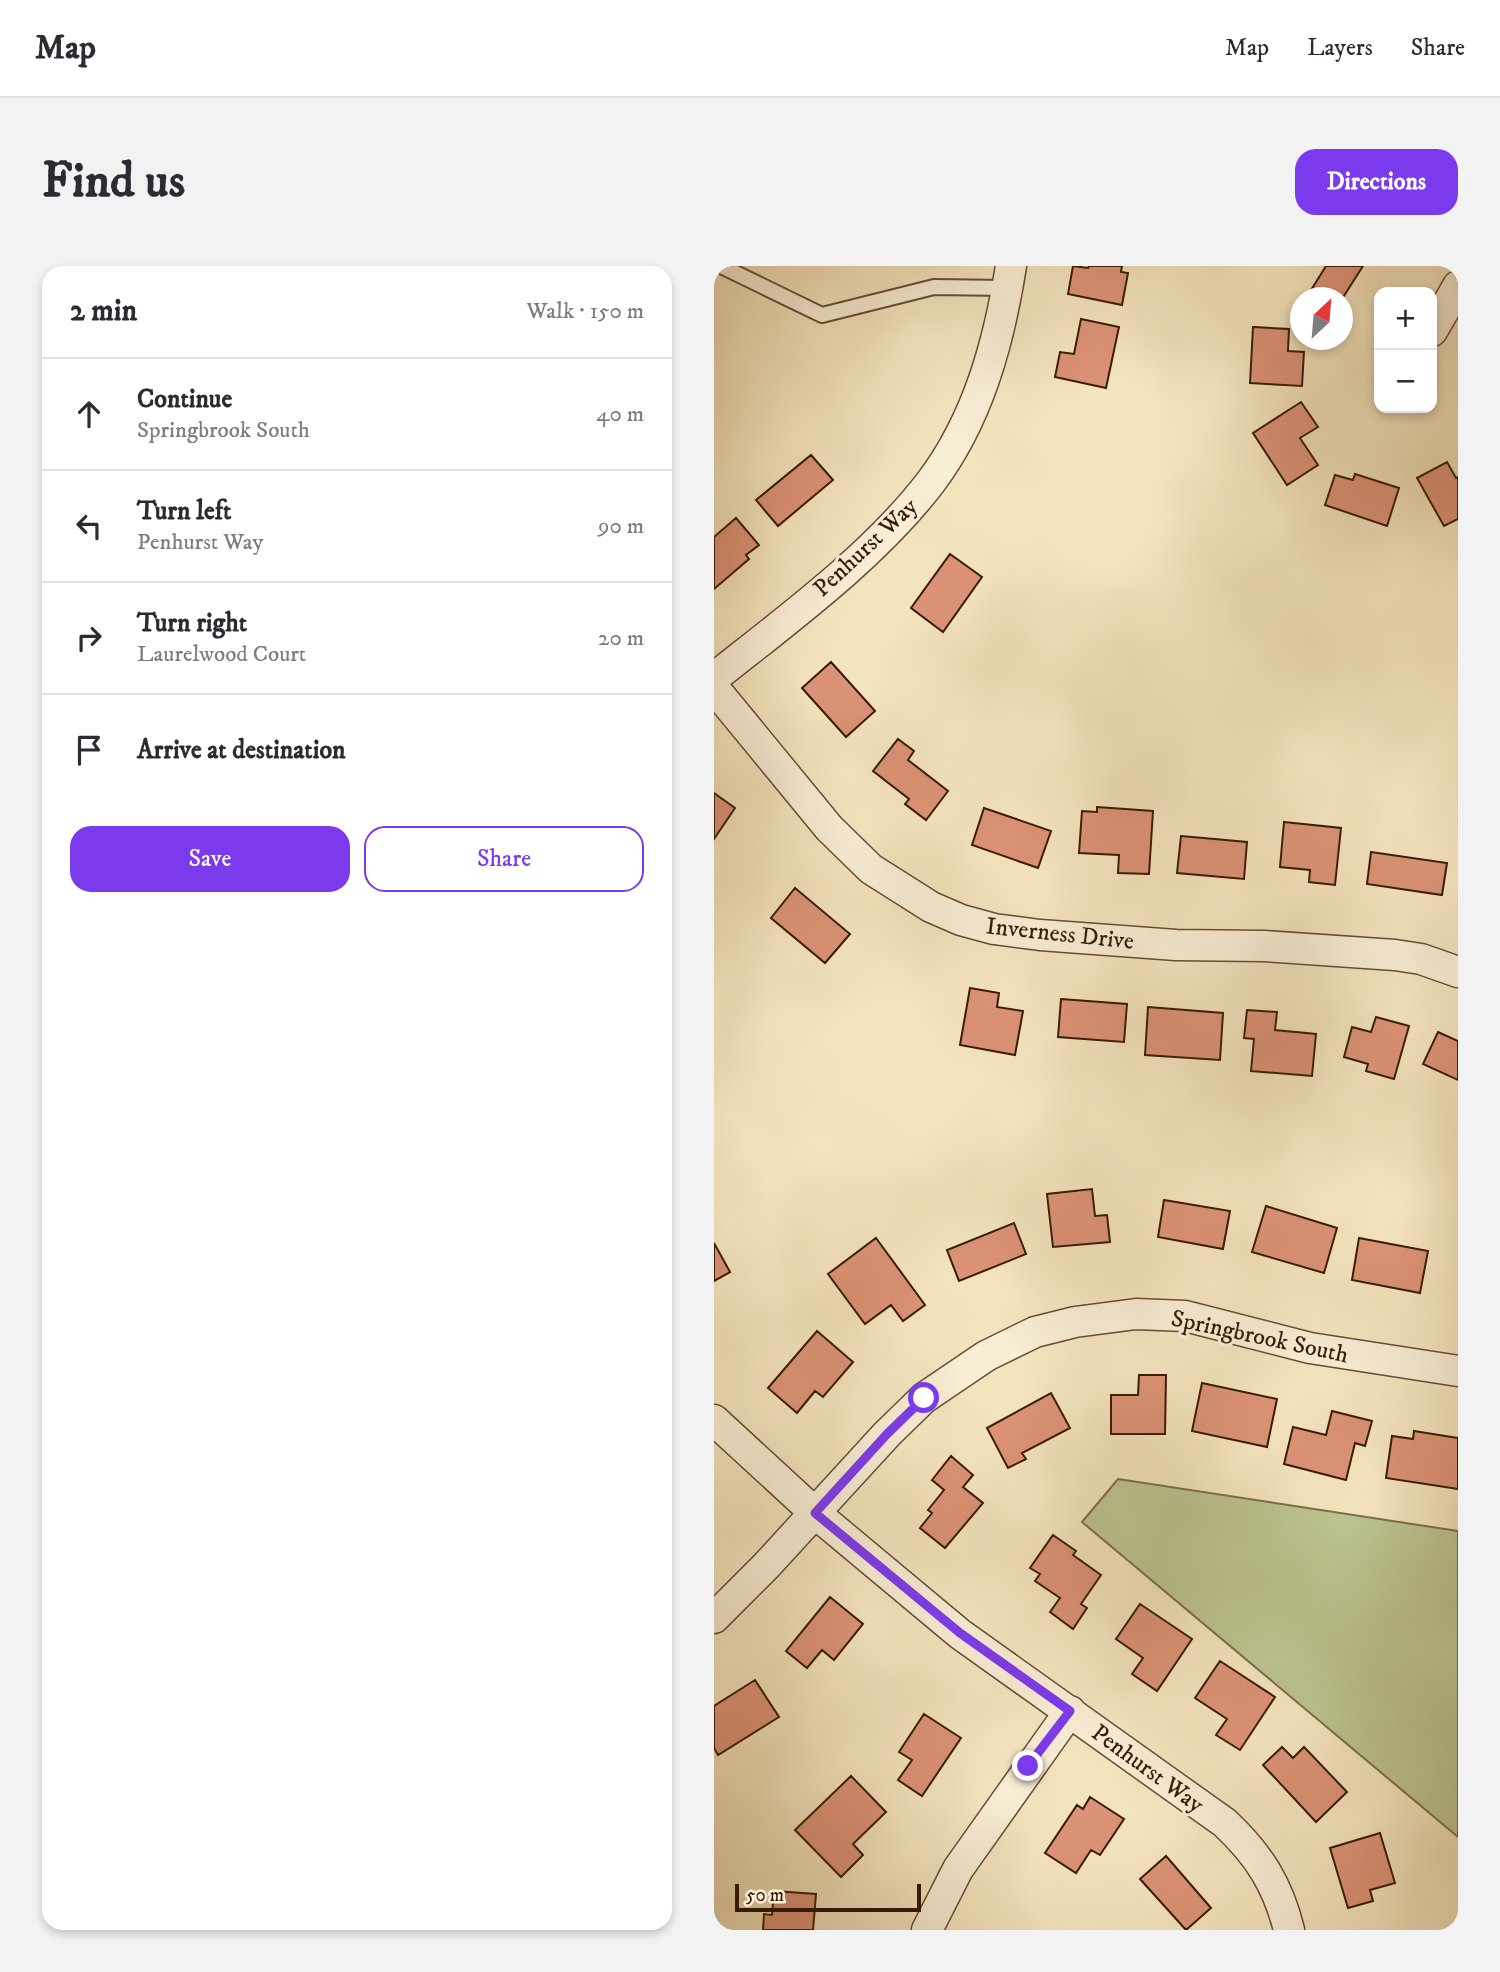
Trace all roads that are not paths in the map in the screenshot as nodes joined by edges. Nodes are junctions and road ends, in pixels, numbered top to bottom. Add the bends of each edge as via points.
1 (721, 266) edge
2 (1009, 277) edge
3 (1458, 286) edge
4 (1437, 322) edge
5 (714, 678) edge
6 (714, 688) edge
7 (1458, 972) edge
8 (1458, 1371) edge
9 (714, 1420) edge
10 (815, 1513) junction
11 (714, 1618) edge
12 (1070, 1711) junction
13 (927, 1930) edge
14 (1289, 1930) edge

1 - 2 lane via 821,315 934,287
2 - 5 street, Penhurst Way via 988,372 932,481 872,547
3 - 4 street
6 - 7 street, Inverness Drive via 829,828 871,869 961,920 1040,935 1395,955
8 - 10 street, Springbrook South via 1310,1348 1185,1316 1136,1314 1076,1322 1035,1332 986,1356 924,1398
9 - 10 street, Penhurst Way
10 - 11 street, Springbrook South
10 - 12 street, Penhurst Way via 960,1633
12 - 13 street via 958,1869
12 - 14 street, Penhurst Way via 1248,1845 1263,1866

